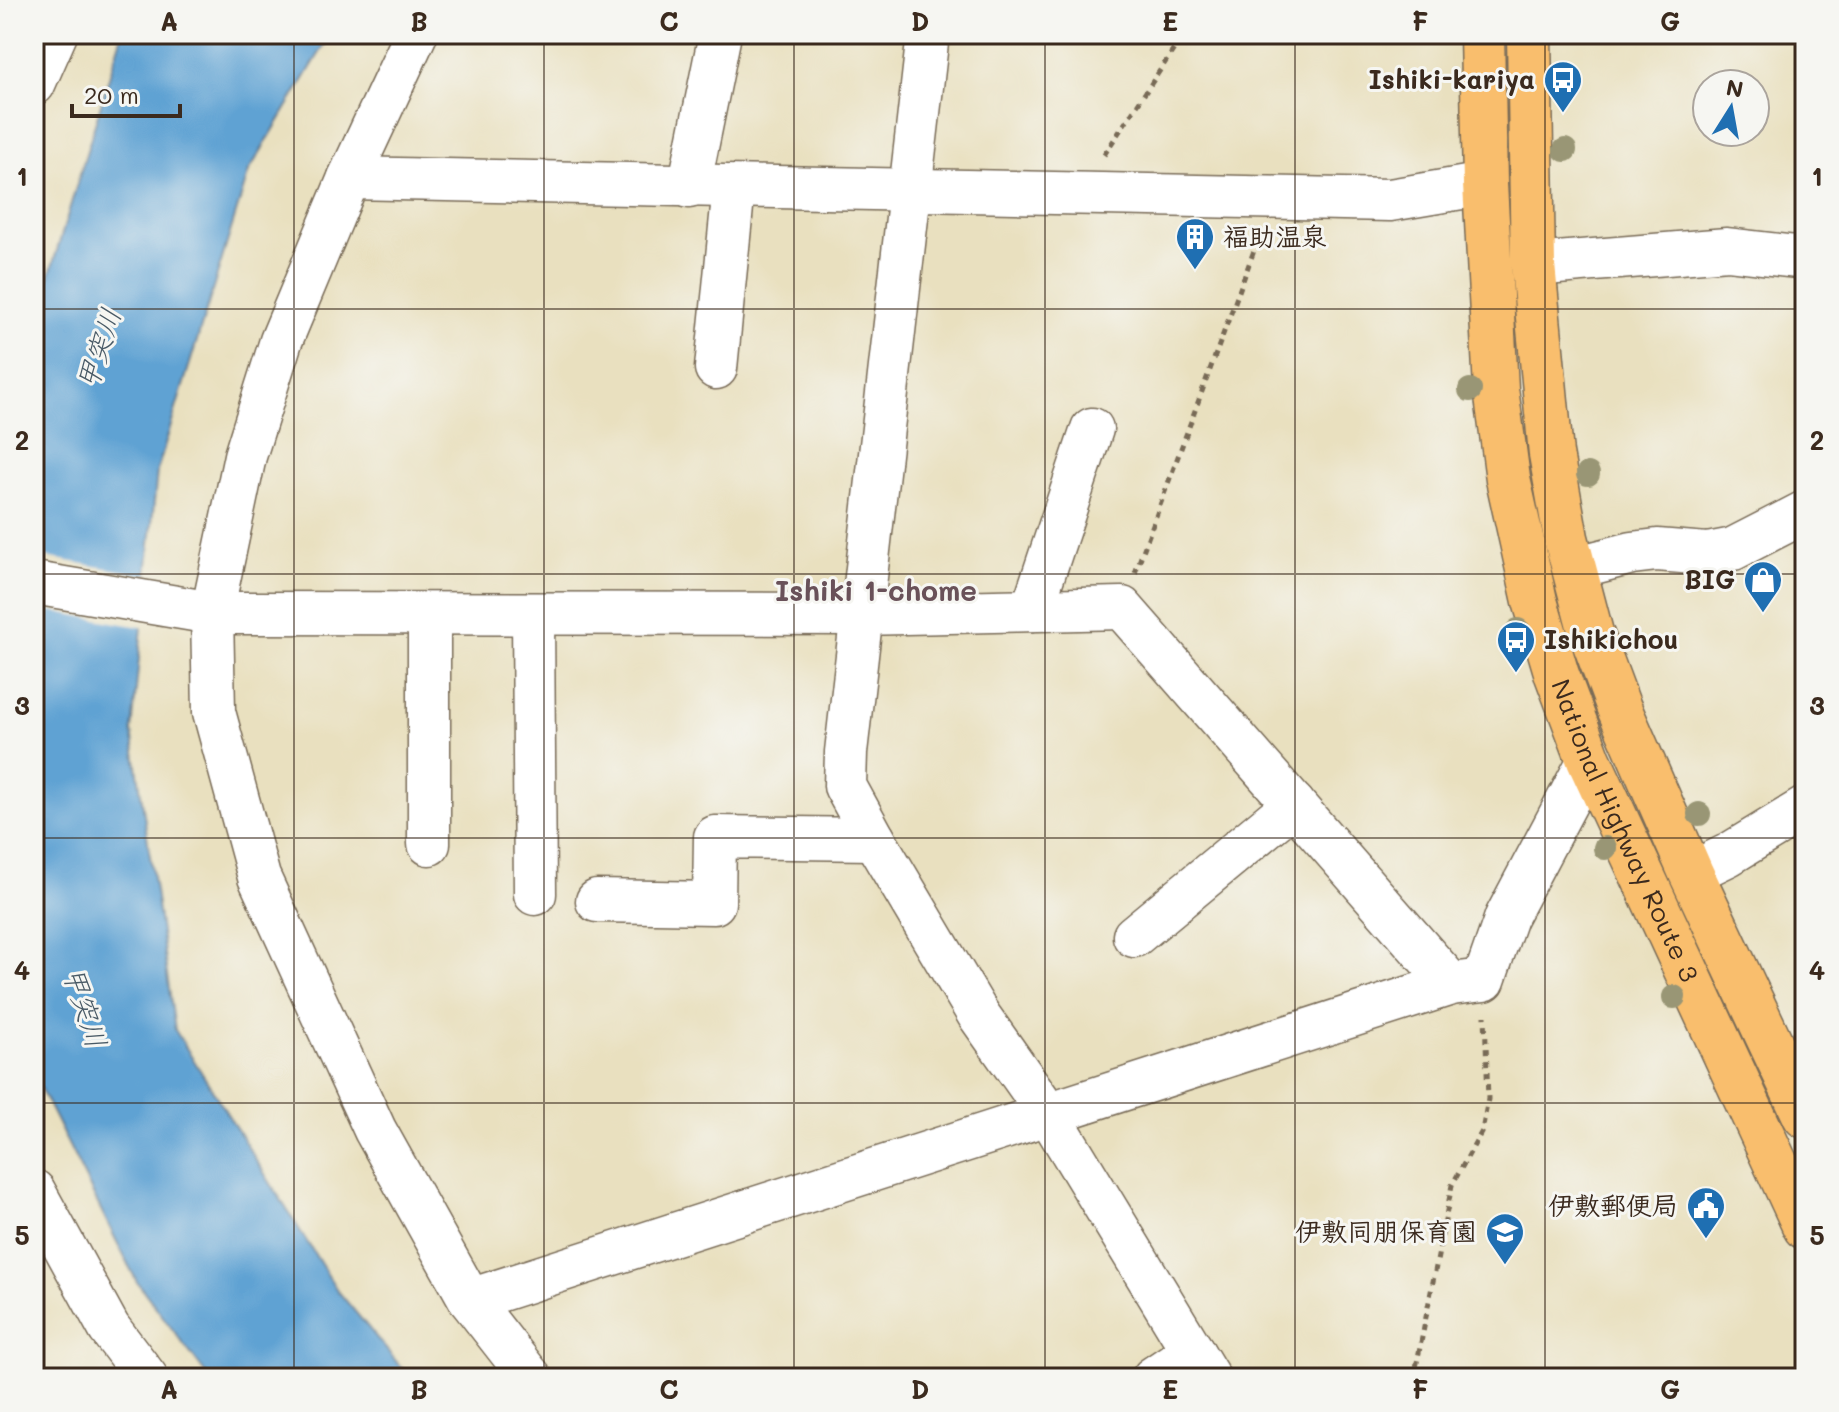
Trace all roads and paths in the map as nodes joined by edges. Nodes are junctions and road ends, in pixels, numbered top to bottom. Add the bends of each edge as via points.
1 (56, 34) edge
2 (416, 34) edge
3 (720, 34) edge
4 (928, 34) edge
5 (1184, 34) edge
6 (1482, 34) edge
7 (1529, 34) edge
8 (34, 84) edge
9 (349, 178) junction
10 (1485, 184) junction
11 (689, 187) junction
12 (734, 187) junction
13 (909, 192) junction
14 (1080, 193) junction
15 (1274, 198) junction
16 (1805, 258) edge
17 (1533, 265) junction
18 (716, 368) dead end
19 (1092, 429) dead end
20 (1805, 512) edge
21 (1574, 568) junction
22 (34, 583) edge
23 (1122, 608) junction
24 (1032, 610) junction
25 (212, 613) junction
26 (533, 614) junction
27 (861, 614) junction
28 (429, 615) junction
29 (1589, 760) junction
30 (1294, 804) junction
31 (1805, 808) edge
32 (874, 839) junction
33 (429, 844) dead end
34 (1691, 873) junction
35 (535, 894) dead end
36 (597, 901) dead end
37 (1134, 936) dead end
38 (1467, 982) junction
39 (1048, 1113) junction
40 (1805, 1116) edge
41 (34, 1191) edge
42 (1805, 1227) edge
43 (470, 1300) junction
44 (1201, 1365) edge
45 (147, 1378) edge
46 (531, 1378) edge
47 (1153, 1378) edge
48 (1414, 1378) edge

1 - 8 street
2 - 9 street
3 - 11 street
4 - 13 street
5 - 14 path
6 - 10 highway, National Highway Route 3
7 - 17 highway, National Highway Route 3
9 - 11 street
9 - 25 street via 281,341 245,456
10 - 15 street via 1390,200
10 - 29 highway, National Highway Route 3 via 1496,389 1508,479 1535,601
11 - 12 street
12 - 13 street
12 - 18 street
13 - 14 street
13 - 27 street
14 - 15 street
15 - 23 path
16 - 17 street via 1727,249
17 - 21 highway, National Highway Route 3 via 1551,454
19 - 24 street
20 - 21 street via 1733,549 1707,554 1644,552
21 - 34 highway, National Highway Route 3 via 1619,708
22 - 25 street
23 - 24 street
23 - 30 street
24 - 27 street
25 - 28 street
25 - 43 street via 214,712 259,877 375,1130
26 - 27 street
26 - 28 street
26 - 35 street
27 - 32 street via 845,786
28 - 33 street
29 - 38 street
29 - 42 highway, National Highway Route 3
30 - 37 street
30 - 38 street
31 - 34 street
32 - 36 street via 715,837 714,903
32 - 39 street via 978,1014
34 - 40 highway, National Highway Route 3
38 - 39 street
38 - 48 path via 1488,1099 1482,1131 1452,1185
39 - 43 street
39 - 44 street
41 - 45 street via 109,1328
43 - 46 street
44 - 47 street

